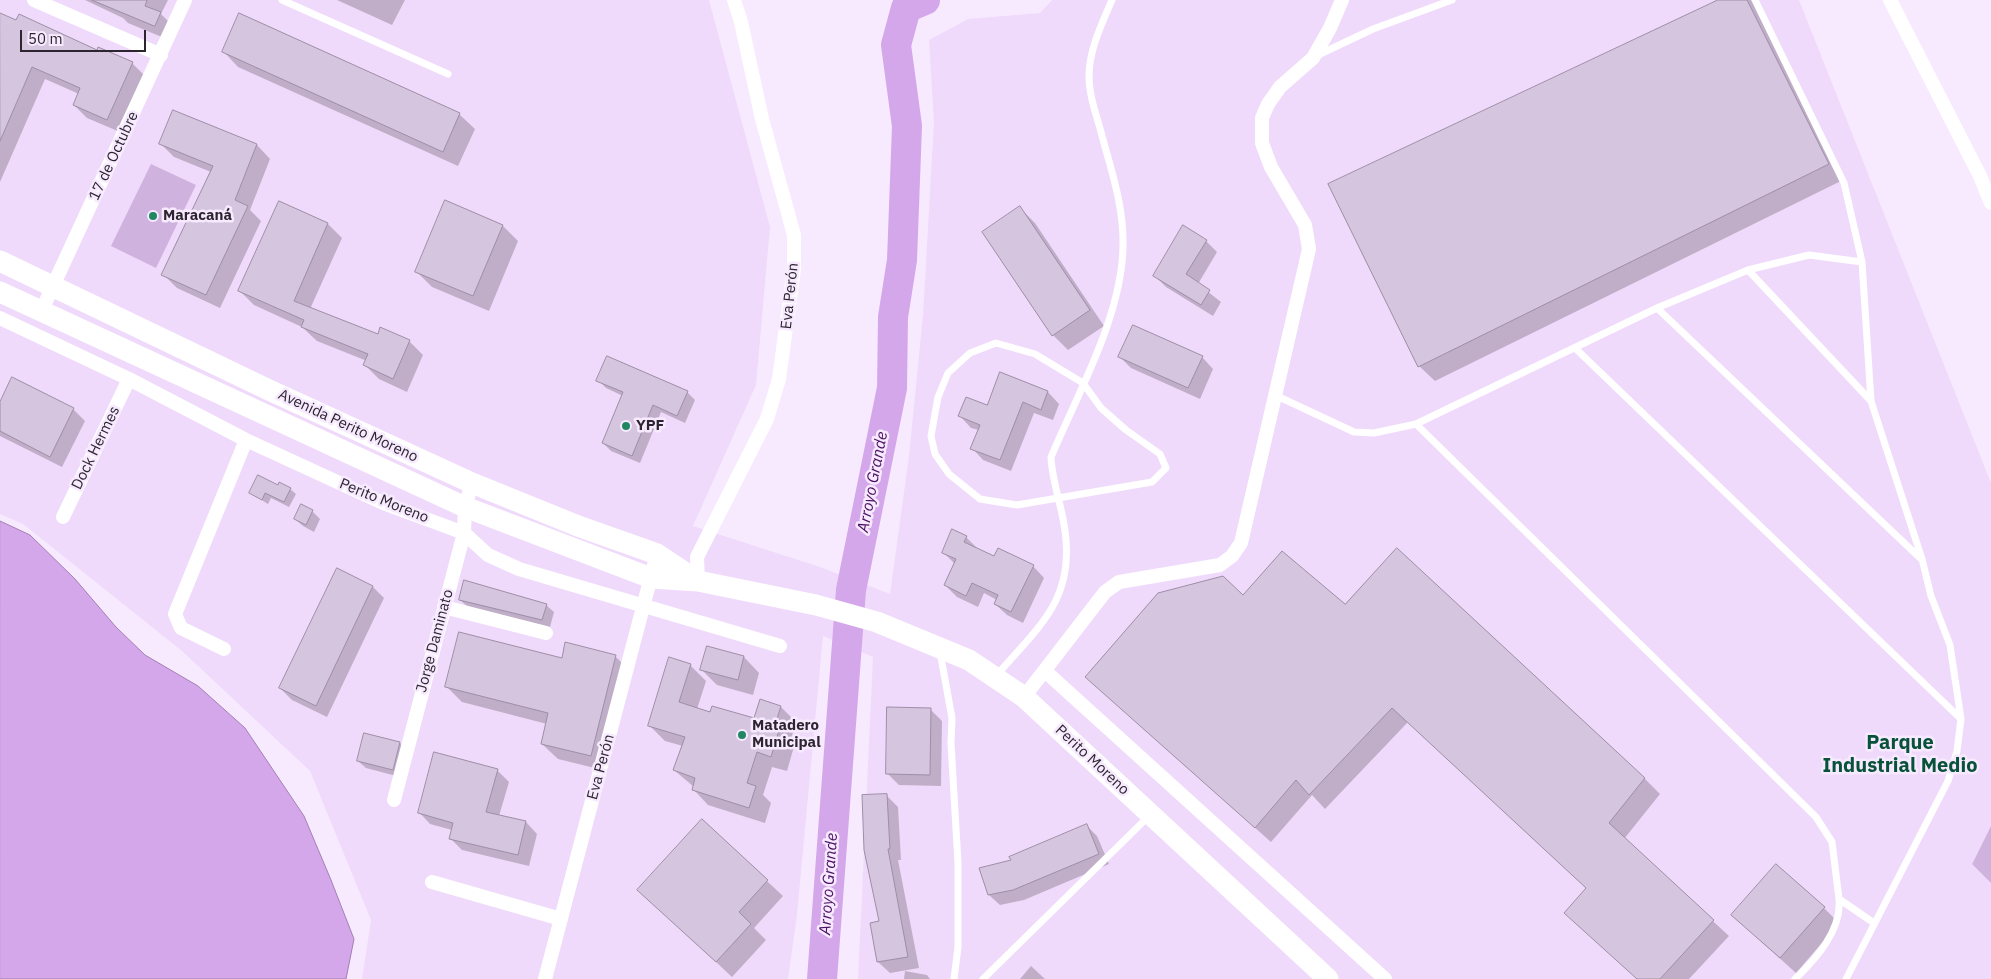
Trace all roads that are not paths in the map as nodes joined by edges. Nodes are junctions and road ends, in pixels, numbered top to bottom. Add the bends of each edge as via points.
1 (34, 0) edge
2 (185, 0) edge
3 (282, 0) edge
4 (734, 0) edge
5 (1112, 0) edge
6 (1342, 0) edge
7 (1452, 0) edge
8 (1755, 0) edge
9 (1890, 0) edge
10 (161, 55) junction
11 (1313, 58) junction
12 (448, 74) dead end
13 (1991, 203) edge
14 (0, 261) edge
15 (1862, 262) junction
16 (1748, 270) junction
17 (52, 287) junction
18 (0, 292) edge
19 (1658, 308) junction
20 (40, 312) junction
21 (0, 318) edge
22 (1575, 348) junction
23 (129, 379) junction
24 (1083, 383) junction
25 (1277, 396) junction
26 (1871, 401) junction
27 (1416, 424) junction
28 (246, 440) junction
29 (472, 482) junction
30 (1059, 497) junction
31 (465, 508) junction
32 (63, 517) dead end
33 (464, 533) junction
34 (657, 554) junction
35 (1922, 559) junction
36 (651, 578) junction
37 (698, 581) junction
38 (816, 605) joint
39 (444, 607) junction
40 (643, 607) junction
41 (546, 633) dead end
42 (780, 646) dead end
43 (940, 647) junction
44 (224, 649) dead end
45 (1045, 671) junction
46 (996, 677) junction
47 (1024, 697) junction
48 (1961, 719) junction
49 (394, 800) dead end
50 (1151, 814) junction
51 (432, 882) dead end
52 (1839, 898) junction
53 (561, 919) junction
54 (1874, 923) junction
55 (546, 979) edge
56 (954, 979) edge
57 (983, 979) edge
58 (1328, 979) edge
59 (1385, 979) edge
60 (1795, 979) edge
61 (1846, 979) edge

1 - 10 street
2 - 10 street, 17 de Octubre
3 - 12 lane
4 - 37 street, Eva Perón via 794,235 794,268 779,379 768,419 697,557
5 - 24 lane via 1097,35 1089,76 1093,106 1122,207 1124,248 1116,300
6 - 11 street
7 - 11 lane via 1373,29
8 - 15 lane via 1844,183
9 - 13 street
10 - 17 street, 17 de Octubre
11 - 25 street via 1280,87 1262,118 1262,142 1272,167 1305,225 1309,249
14 - 17 main road, Avenida Perito Moreno
15 - 16 lane via 1809,255
15 - 26 lane
16 - 19 lane
16 - 26 lane
17 - 20 street, 17 de Octubre
17 - 29 main road, Avenida Perito Moreno
18 - 20 main road, Avenida Perito Moreno
19 - 22 lane
19 - 35 lane
20 - 31 main road, Avenida Perito Moreno
21 - 23 street, Perito Moreno
22 - 27 lane
22 - 48 lane
23 - 28 street, Perito Moreno
23 - 32 street, Dock Hermes
24 - 30 lane via 1051,456
24 - 30 lane via 1101,408 1160,454 1166,468 1152,482
24 - 30 lane via 1035,354 996,343 970,353 948,373 938,397 930,436 935,454 949,474 980,499 1018,505
25 - 27 lane via 1354,432 1374,433
25 - 45 street via 1241,543 1232,556 1220,565 1114,585 1105,592
26 - 35 lane
27 - 52 lane via 1816,817 1832,842
28 - 33 street, Perito Moreno via 383,503
28 - 44 street via 175,614 181,628
29 - 31 street, Jorge Daminato
29 - 34 main road, Avenida Perito Moreno via 578,526
30 - 46 lane via 1066,532 1068,570 1061,592 1051,612
31 - 33 street, Jorge Daminato
31 - 36 main road, Avenida Perito Moreno
33 - 39 street, Jorge Daminato
33 - 40 street, Perito Moreno via 488,555 519,569
34 - 36 street, Eva Perón
34 - 37 main road, Avenida Perito Moreno
35 - 48 lane via 1931,596 1950,645
36 - 37 main road, Avenida Perito Moreno
36 - 40 street, Eva Perón
37 - 38 main road, Avenida Perito Moreno
38 - 43 main road, Perito Moreno via 877,622
39 - 41 street
39 - 49 street, Jorge Daminato
40 - 42 street, Perito Moreno
40 - 53 street, Eva Perón
43 - 46 main road, Perito Moreno
43 - 56 lane via 952,718 958,863 958,947
45 - 47 street
45 - 59 street
46 - 47 main road, Perito Moreno
47 - 50 main road, Perito Moreno
48 - 54 lane via 1957,751 1948,780
50 - 57 lane
50 - 58 main road, Perito Moreno
51 - 53 street
52 - 54 lane
52 - 60 lane via 1840,909 1832,933 1813,962
53 - 55 street, Eva Perón
54 - 61 lane

